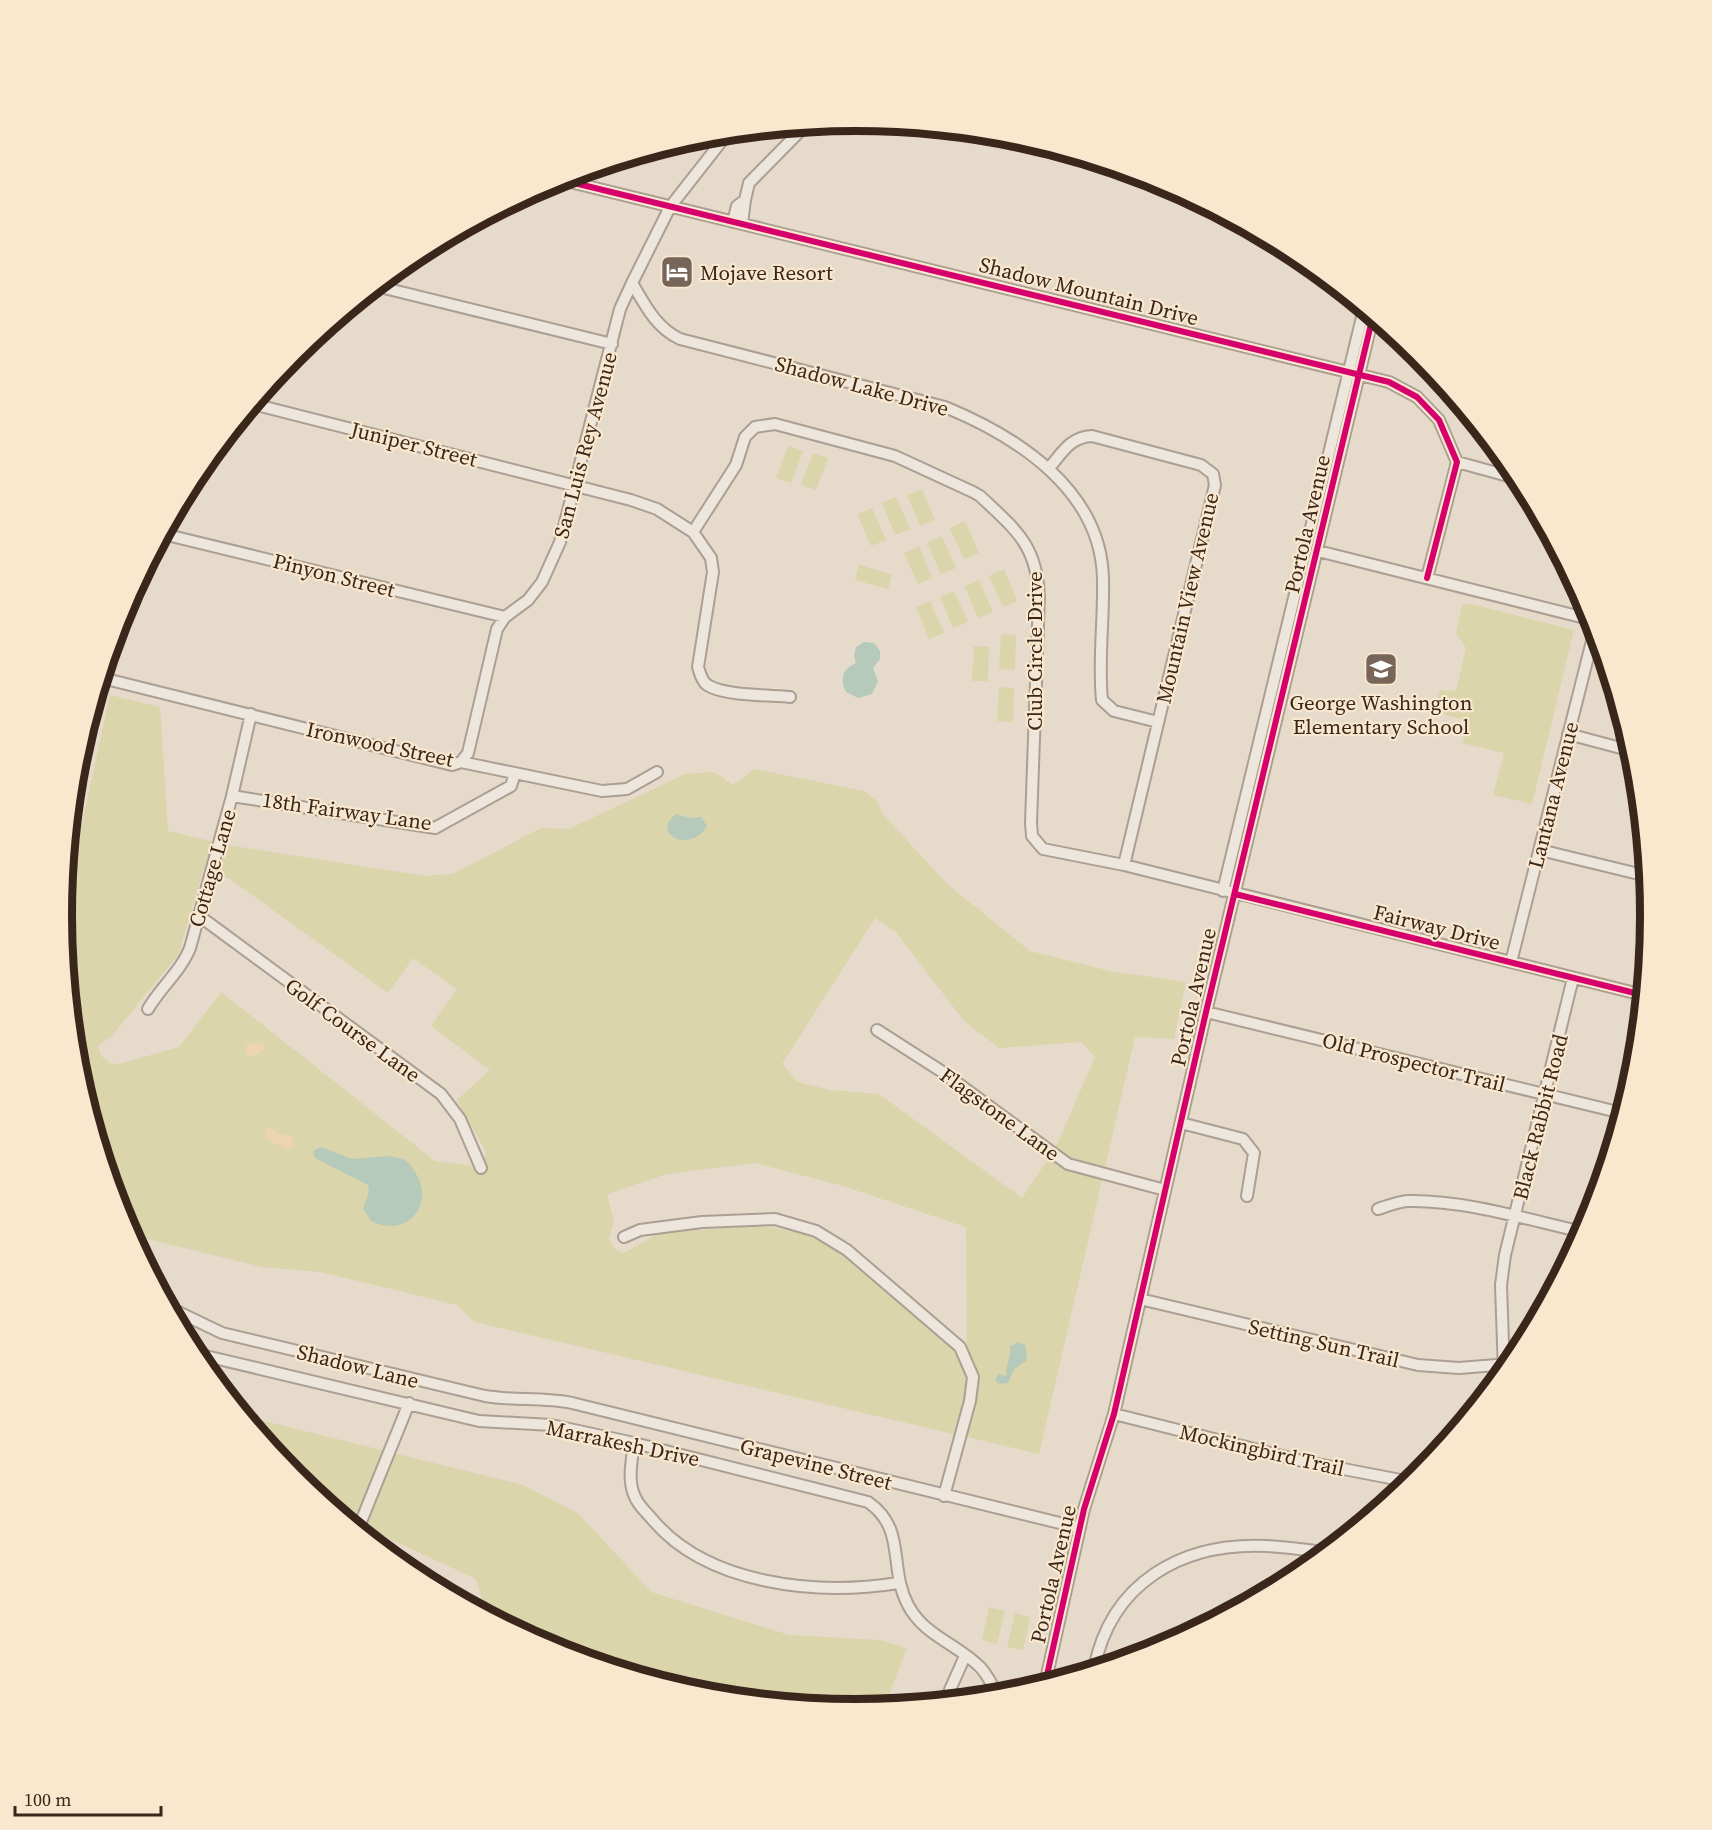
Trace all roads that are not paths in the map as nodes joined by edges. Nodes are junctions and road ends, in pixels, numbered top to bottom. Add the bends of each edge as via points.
1 (797, 134) edge
2 (720, 143) edge
3 (576, 184) edge
4 (670, 207) junction
5 (738, 223) junction
6 (632, 283) junction
7 (385, 288) edge
8 (1363, 317) edge
9 (1370, 323) edge
10 (612, 344) junction
11 (1354, 372) junction
12 (261, 406) edge
13 (1457, 462) junction
14 (1049, 468) junction
15 (1505, 475) edge
16 (575, 484) junction
17 (693, 532) junction
18 (170, 536) edge
19 (1318, 551) junction
20 (1427, 578) junction
21 (505, 617) junction
22 (1581, 617) edge
23 (1591, 644) edge
24 (109, 680) edge
25 (790, 697) dead end
26 (251, 714) junction
27 (1158, 722) junction
28 (1568, 734) junction
29 (1622, 748) edge
30 (461, 762) junction
31 (657, 772) dead end
32 (515, 773) junction
33 (232, 796) junction
34 (1540, 850) junction
35 (1124, 865) junction
36 (1638, 874) edge
37 (1223, 891) junction
38 (1235, 894) junction
39 (198, 915) junction
40 (1511, 962) junction
41 (1574, 978) junction
42 (1635, 993) edge
43 (148, 1010) dead end
44 (1206, 1012) junction
45 (877, 1030) dead end
46 (1545, 1094) junction
47 (1615, 1111) edge
48 (1181, 1123) junction
49 (481, 1168) dead end
50 (1165, 1190) junction
51 (1247, 1196) dead end
52 (1378, 1209) dead end
53 (1516, 1217) junction
54 (1573, 1231) edge
55 (624, 1237) dead end
56 (1140, 1299) junction
57 (181, 1313) edge
58 (1505, 1355) edge
59 (208, 1356) edge
60 (1496, 1367) edge
61 (553, 1399) joint
62 (409, 1403) junction
63 (1114, 1414) junction
64 (634, 1443) junction
65 (1399, 1480) edge
66 (944, 1496) junction
67 (361, 1522) edge
68 (1080, 1528) junction
69 (1314, 1551) edge
70 (898, 1583) junction
71 (964, 1656) junction
72 (1096, 1661) edge
73 (1047, 1675) edge
74 (992, 1687) edge
75 (948, 1693) edge

1 - 5 street via 749,183 745,200 737,206
2 - 4 street, San Luis Rey Avenue
3 - 4 street, Shadow Mountain Drive
4 - 5 street, Shadow Mountain Drive
4 - 6 street, San Luis Rey Avenue
5 - 11 street, Shadow Mountain Drive
6 - 10 street, San Luis Rey Avenue via 620,309
6 - 14 street, Shadow Lake Drive via 665,333 945,407 1005,436
7 - 10 street
8 - 11 street, Portola Avenue
9 - 11 street, Portola Avenue
10 - 16 street, San Luis Rey Avenue
11 - 13 street, Shadow Mountain Drive via 1389,382 1417,397 1439,420
11 - 19 street, Portola Avenue
11 - 37 street, Portola Avenue
12 - 16 street, Juniper Street
13 - 15 street
13 - 20 street
14 - 27 street, Shadow Lake Drive via 1072,493 1099,549 1104,578 1102,700 1114,711
14 - 27 street, Mountain View Avenue via 1071,442 1092,436 1201,465 1213,474 1215,485
16 - 17 street, Juniper Street via 657,509
16 - 21 street, San Luis Rey Avenue via 560,542 542,582 528,600
17 - 25 street via 711,558 713,572 698,667 701,677 707,685 721,690
17 - 35 street, Club Circle Drive via 736,465 745,437 754,427 775,424 895,456 980,496 1020,535 1037,569 1032,836 1043,849
18 - 21 street, Pinyon Street
19 - 20 street
19 - 38 street, Portola Avenue
20 - 22 street
21 - 30 street via 498,629 468,753
23 - 28 street, Lantana Avenue
24 - 26 street, Ironwood Street
26 - 30 street, Ironwood Street via 452,765
26 - 33 street, Cottage Lane
27 - 35 street, Mountain View Avenue
28 - 29 street
28 - 34 street, Lantana Avenue
30 - 32 street, Ironwood Street
31 - 32 street, Ironwood Street via 627,789 602,791
32 - 33 street, 18th Fairway Lane via 511,786 435,828
33 - 39 street, Cottage Lane
34 - 36 street
34 - 40 street, Lantana Avenue
35 - 37 street, Fairway Drive
37 - 38 street, Fairway Drive
38 - 40 street, Fairway Drive
38 - 44 street, Portola Avenue
39 - 43 street, Cottage Lane via 186,959
39 - 49 street, Golf Course Lane via 441,1094 460,1119
40 - 41 street, Fairway Drive
41 - 42 street, Fairway Drive
41 - 46 street, Black Rabbit Road
44 - 46 street, Old Prospector Trail
44 - 48 street, Portola Avenue
45 - 50 street, Flagstone Lane via 941,1071 1068,1164
46 - 47 street, Old Prospector Trail
46 - 53 street, Black Rabbit Road
48 - 50 street, Portola Avenue
48 - 51 street via 1243,1139 1254,1153
50 - 56 street, Portola Avenue
52 - 53 street via 1407,1201
53 - 54 street
53 - 58 street, Black Rabbit Road via 1501,1285
55 - 66 street via 640,1230 702,1222 775,1219 816,1231 847,1250 960,1347 973,1377
56 - 60 street, Setting Sun Trail via 1418,1365
56 - 63 street, Portola Avenue
57 - 61 street, Shadow Lane via 222,1333 485,1396 511,1401
59 - 62 street, Marrakesh Drive
61 - 66 street, Grapevine Street
62 - 64 street, Marrakesh Drive via 479,1421 551,1425
62 - 67 street
63 - 65 street, Mockingbird Trail via 1302,1461
63 - 68 street, Portola Avenue
64 - 70 street, Marrakesh Drive via 868,1502 882,1512 894,1536
64 - 70 street via 631,1465 635,1497 663,1532 687,1552 738,1575 761,1580 871,1587
66 - 68 street, Grapevine Street
68 - 73 street, Portola Avenue
69 - 72 street via 1233,1547 1201,1553 1167,1566 1140,1584 1114,1613 1102,1636
70 - 71 street, Marrakesh Drive via 922,1626
71 - 74 street, Marrakesh Drive via 980,1667
71 - 75 street

